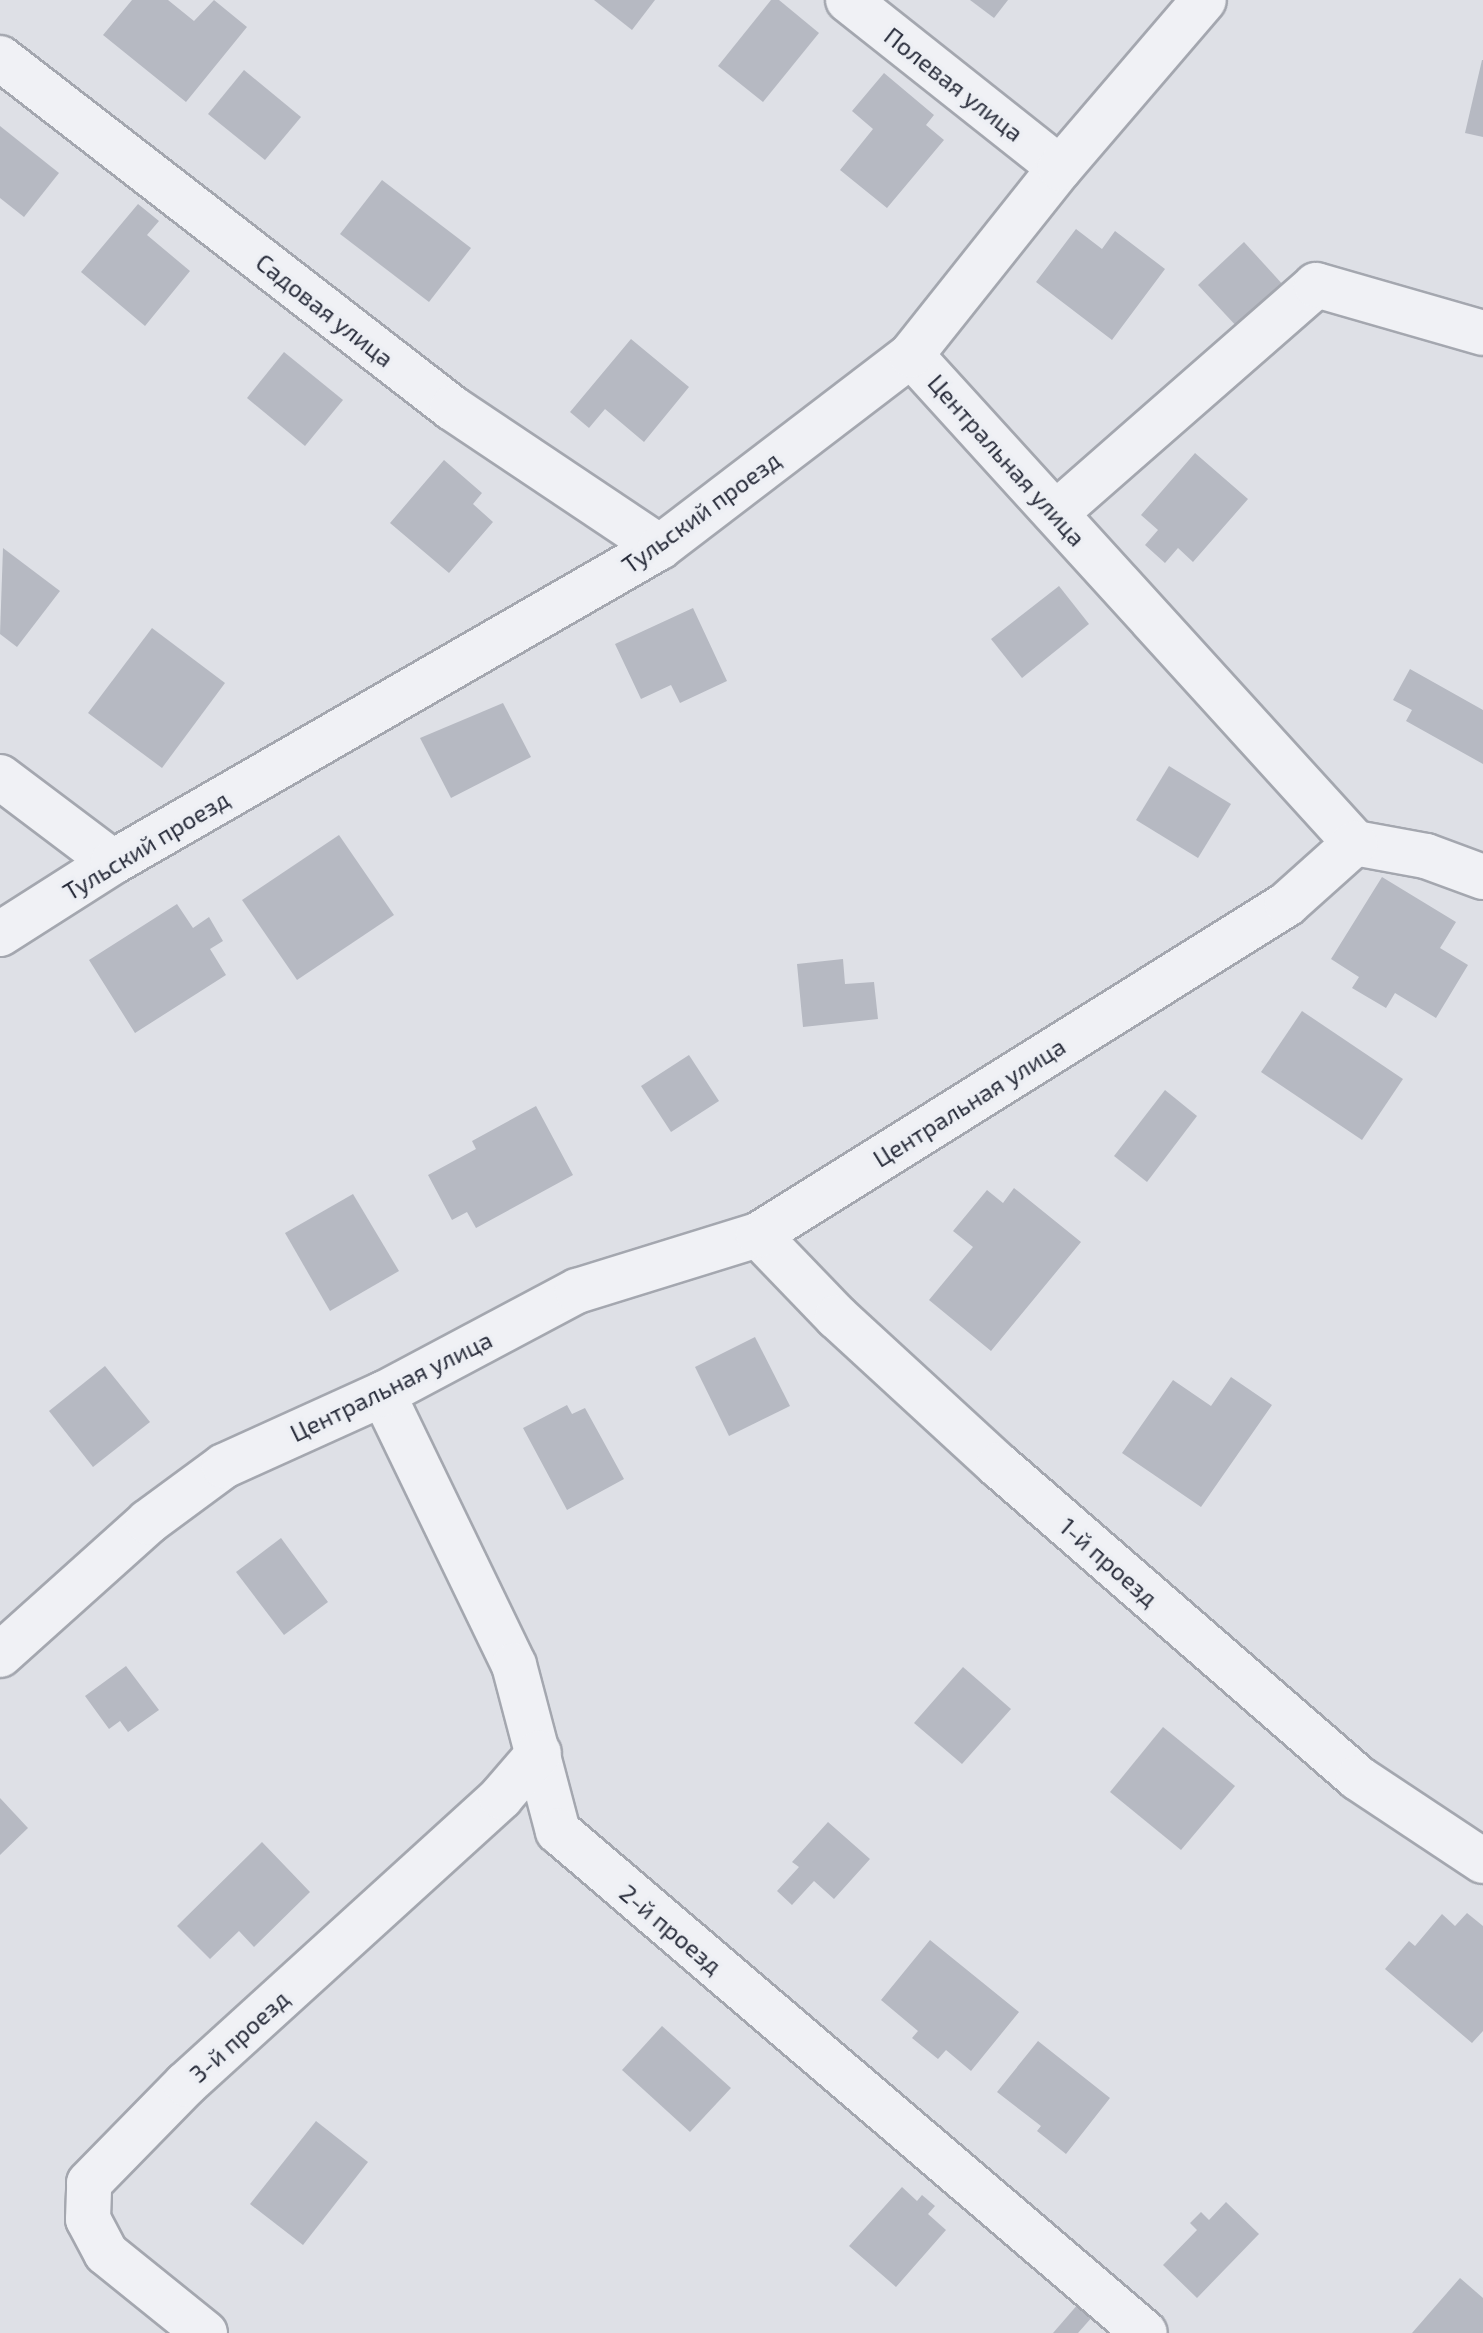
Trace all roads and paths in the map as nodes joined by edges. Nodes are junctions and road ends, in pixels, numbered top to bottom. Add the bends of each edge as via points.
1 (848, 0) edge
2 (1204, 0) edge
3 (0, 58) edge
4 (1060, 168) junction
5 (1483, 333) edge
6 (911, 355) junction
7 (1056, 513) junction
8 (660, 547) junction
9 (0, 777) edge
10 (1355, 843) junction
11 (113, 862) junction
12 (1483, 877) edge
13 (0, 934) edge
14 (758, 1235) junction
15 (383, 1394) junction
16 (0, 1655) edge
17 (539, 1753) junction
18 (1483, 1861) edge
19 (205, 2333) edge
20 (1145, 2333) edge

1 - 4 street, Полевая улица
2 - 4 street, Тульский проезд
3 - 8 street, Садовая улица via 452,408
4 - 6 street, Тульский проезд
5 - 7 street via 1316,285
6 - 7 street, Центральная улица
6 - 8 street, Тульский проезд
7 - 10 street, Центральная улица
8 - 11 street, Тульский проезд
9 - 11 street
10 - 12 street via 1426,856
10 - 14 street, Центральная улица via 1287,904
11 - 13 street, Тульский проезд
14 - 15 street, Центральная улица via 577,1291
14 - 18 street, 1-й проезд via 837,1317 998,1465 1358,1778
15 - 16 street, Центральная улица via 224,1466 148,1522
15 - 17 street, 2-й проезд via 514,1665
17 - 19 street, 3-й проезд via 501,1797 186,2084 89,2183 88,2219 106,2253
17 - 20 street, 2-й проезд via 544,1793 558,1831 595,1868

